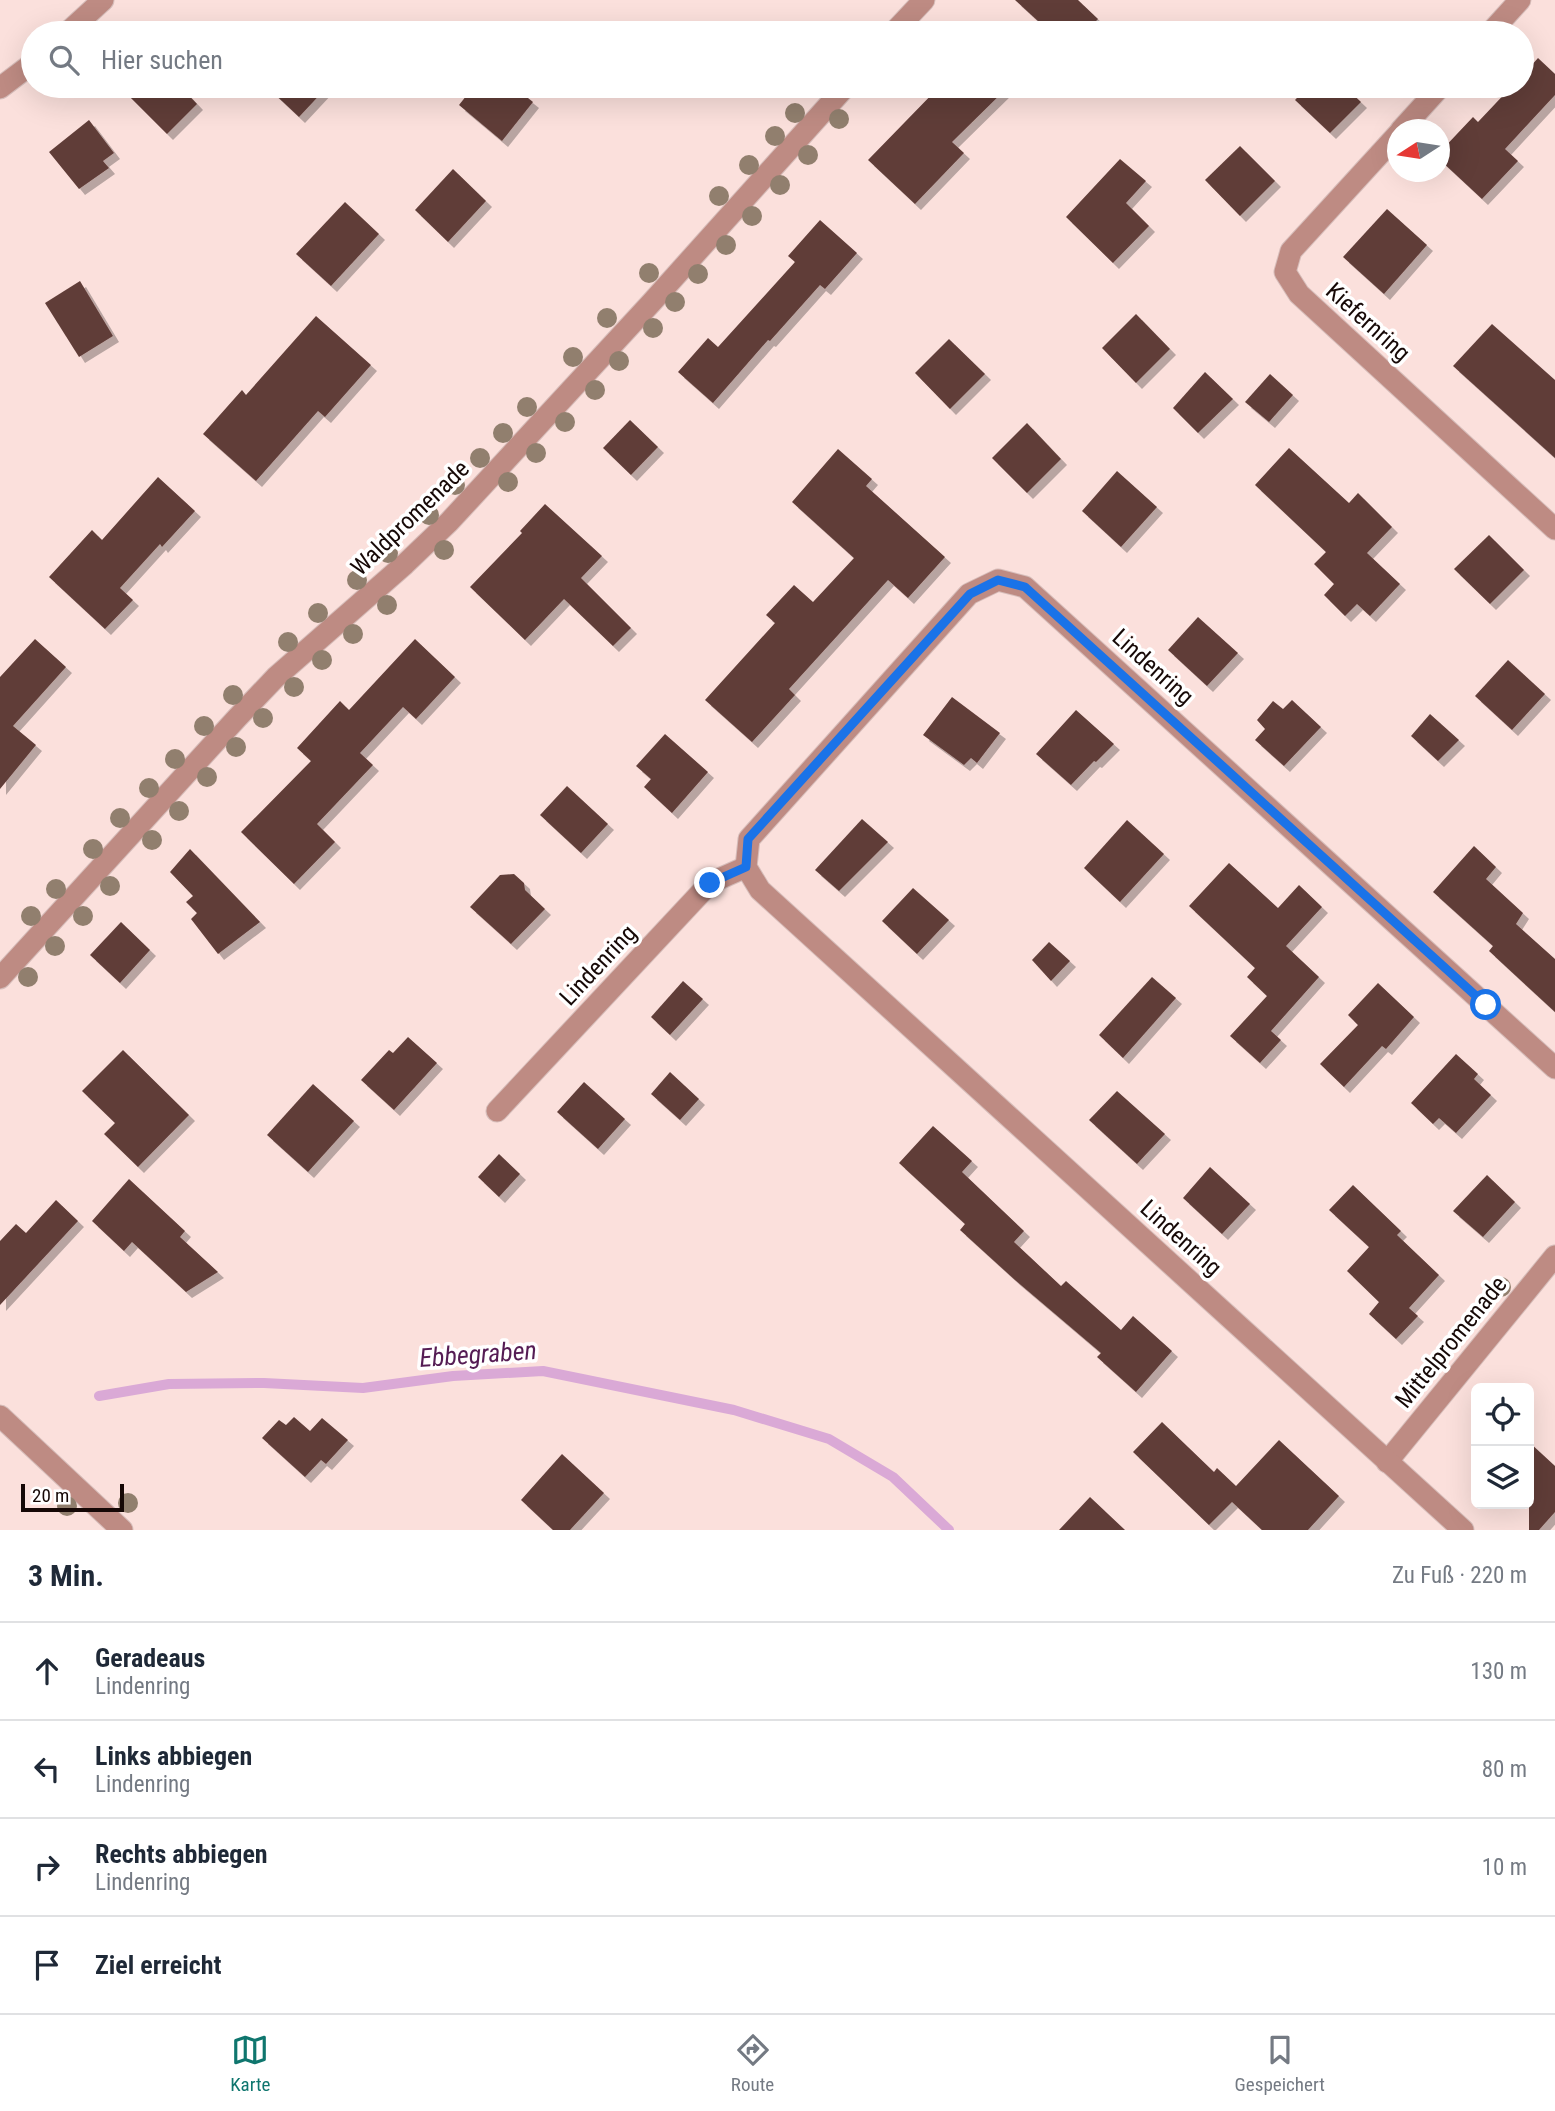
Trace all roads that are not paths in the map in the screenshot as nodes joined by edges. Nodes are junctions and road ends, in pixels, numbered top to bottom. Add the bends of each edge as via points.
1 (103, 0) edge
2 (924, 0) edge
3 (1520, 0) edge
4 (80, 21) edge
5 (905, 21) edge
6 (1501, 21) edge
7 (21, 72) edge
8 (0, 88) edge
9 (835, 98) edge
10 (1430, 98) edge
11 (1411, 119) edge
12 (1387, 146) edge
13 (1555, 529) edge
14 (746, 867) junction
15 (0, 978) edge
16 (1555, 1068) edge
17 (497, 1111) dead end
18 (1555, 1256) edge
19 (5, 1420) edge
20 (1387, 1462) junction
21 (122, 1530) edge
22 (1462, 1530) edge

1 - 4 street
2 - 5 street
3 - 6 street
7 - 8 street
9 - 15 street, Waldpromenade via 449,522 261,693
10 - 11 street
12 - 13 street, Kiefernring via 1291,251 1284,272 1299,294
14 - 16 street, Lindenring via 748,839 970,594 998,580 1025,587
14 - 17 street, Lindenring via 710,883
14 - 20 street, Lindenring via 760,890
18 - 20 street, Mittelpromenade
19 - 21 street
20 - 22 street, Lindenring

